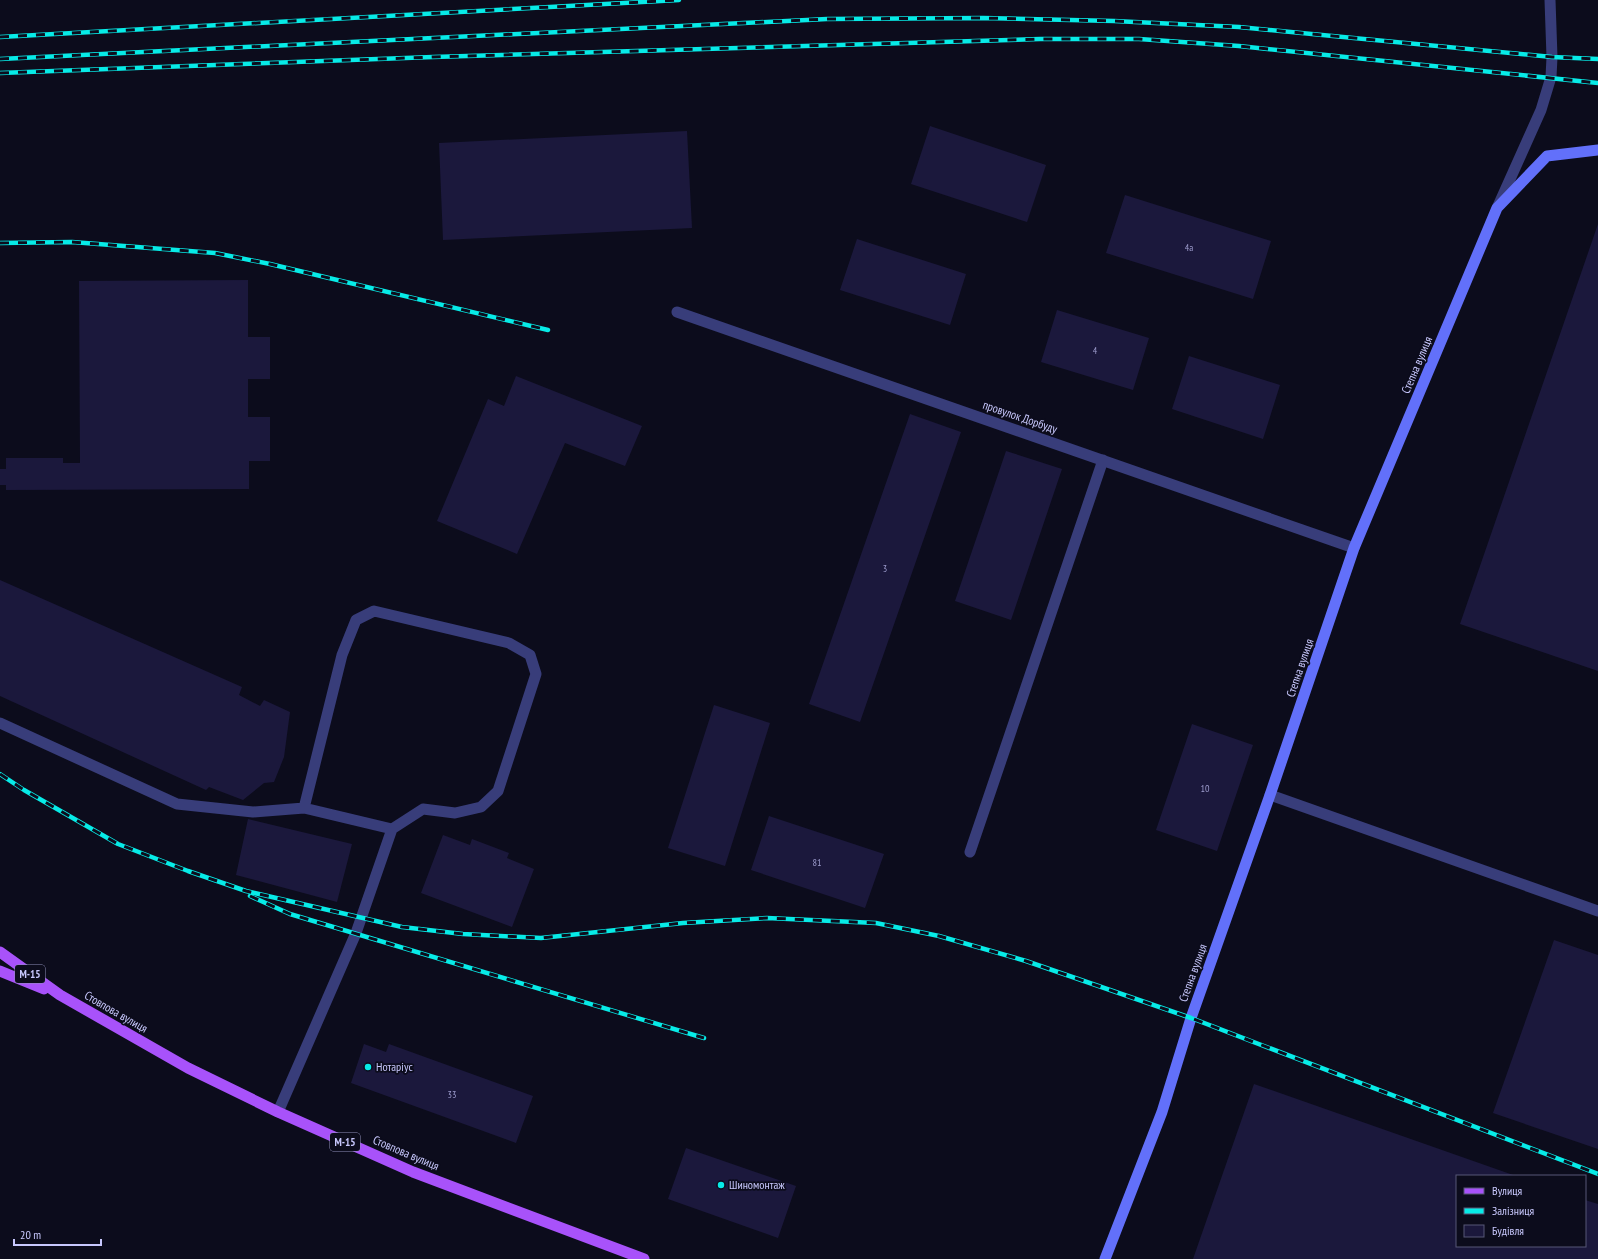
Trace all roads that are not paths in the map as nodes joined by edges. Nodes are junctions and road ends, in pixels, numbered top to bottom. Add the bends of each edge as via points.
1 (1550, 0) edge
2 (1598, 150) edge
3 (1497, 208) junction
4 (677, 312) dead end
5 (1103, 460) junction
6 (1354, 548) junction
7 (0, 723) edge
8 (1270, 795) junction
9 (304, 808) junction
10 (392, 829) junction
11 (970, 852) dead end
12 (1598, 911) edge
13 (0, 952) edge
14 (0, 971) edge
15 (60, 995) junction
16 (278, 1112) junction
17 (644, 1259) edge
18 (1105, 1259) edge

1 - 3 lane via 1551,77 1541,110
2 - 3 main road, Степна вулиця via 1547,156
3 - 6 main road, Степна вулиця
4 - 5 lane, провулок Дорбуду
5 - 6 lane, провулок Дорбуду
5 - 11 lane
6 - 8 main road, Степна вулиця
7 - 9 lane via 177,804 253,812
8 - 12 lane
8 - 18 main road, Степна вулиця via 1191,1018 1162,1112
9 - 10 lane
9 - 10 lane via 342,655 356,620 374,611 509,643 530,655 536,674 498,791 481,807 455,813 423,809
10 - 16 lane via 356,933
13 - 15 main road, Стовпова вулиця / М-15
14 - 15 main road, Стовпова вулиця / М-15
15 - 16 main road, Стовпова вулиця / М-15 via 188,1068
16 - 17 main road, Стовпова вулиця / М-15 via 413,1172

